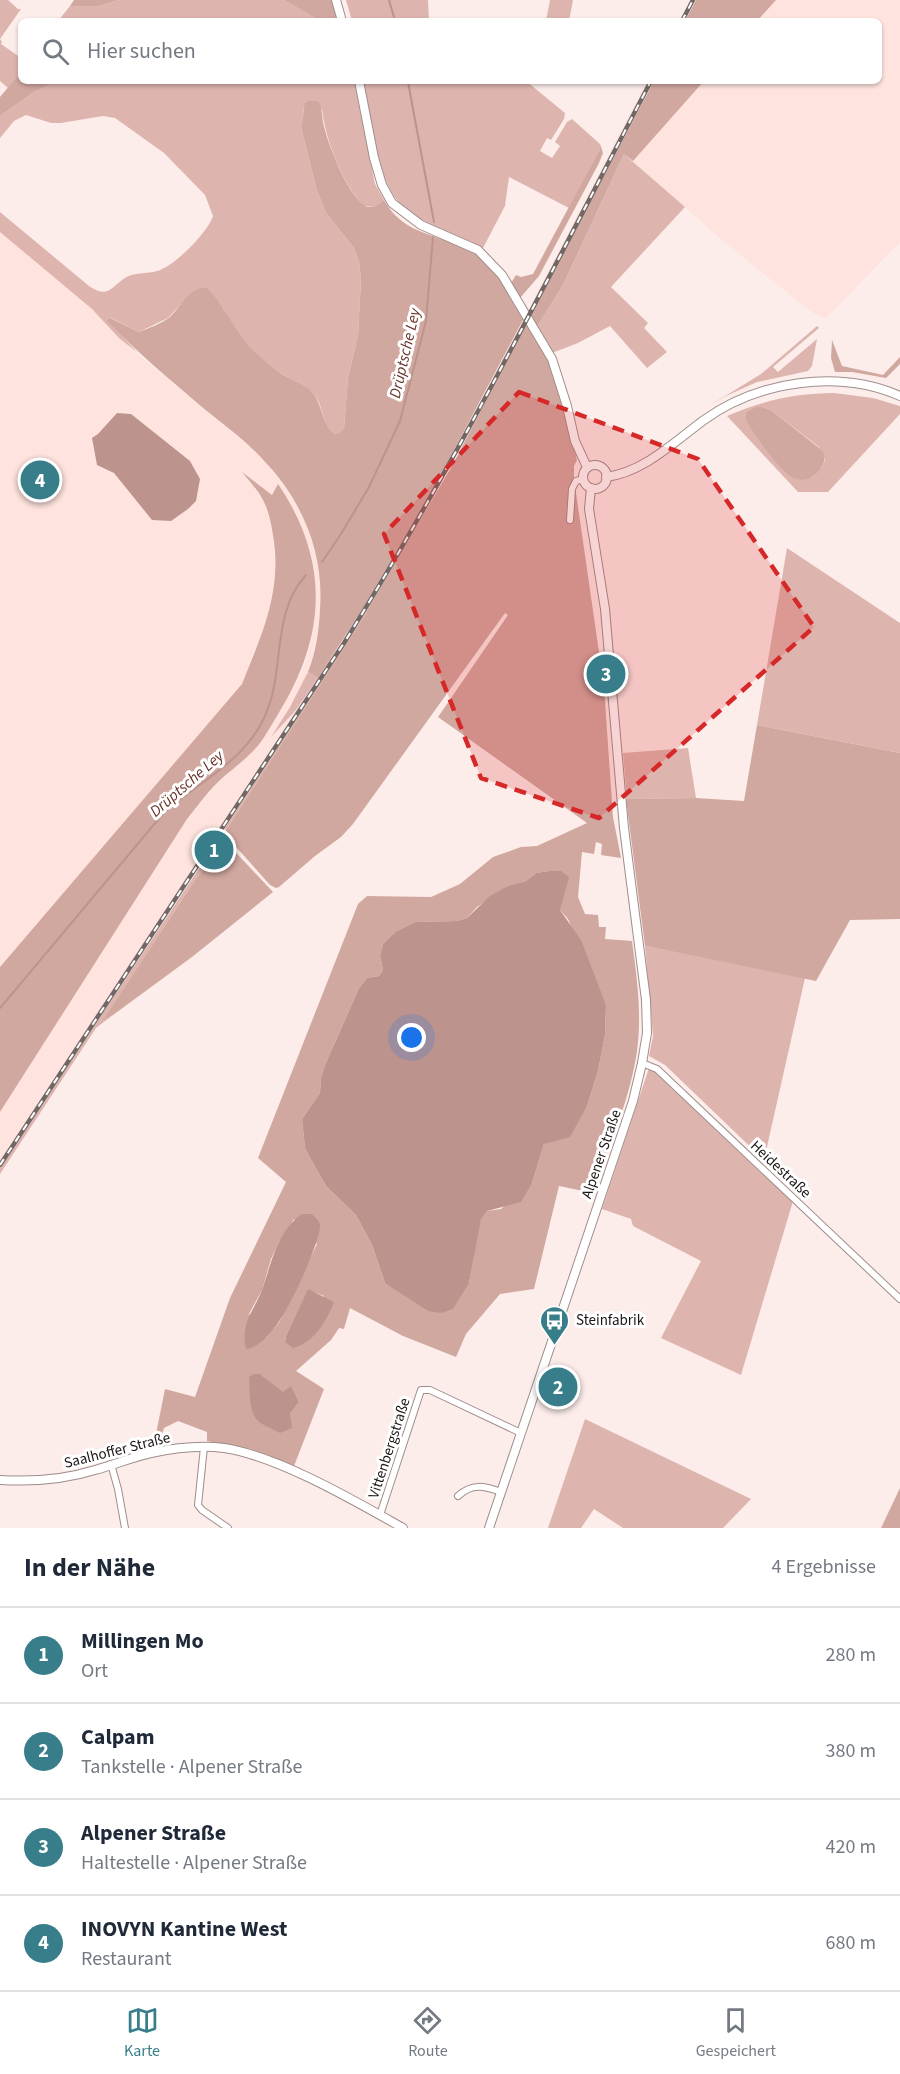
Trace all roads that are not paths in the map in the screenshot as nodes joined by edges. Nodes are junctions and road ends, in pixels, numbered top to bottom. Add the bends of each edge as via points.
1 (336, 0) edge
2 (341, 18) edge
3 (360, 84) edge
4 (900, 396) edge
5 (587, 467) junction
6 (606, 477) junction
7 (583, 478) junction
8 (591, 488) junction
9 (570, 520) dead end
10 (642, 1063) junction
11 (900, 1299) edge
12 (520, 1433) junction
13 (204, 1448) junction
14 (111, 1464) junction
15 (0, 1480) edge
16 (501, 1492) junction
17 (458, 1496) dead end
18 (380, 1515) junction
19 (125, 1528) edge
20 (228, 1528) edge
21 (403, 1528) edge
22 (489, 1528) edge

1 - 2 street
3 - 5 street via 374,158 392,203 421,225 478,250 502,275 552,359 575,441
4 - 6 street via 832,382 769,390 721,409 633,470
5 - 6 street via 598,465
5 - 7 street
6 - 8 street via 602,486
7 - 8 street
7 - 9 street via 572,489
8 - 10 street, Alpener Straße via 589,509 605,609 624,828 646,1000 647,1034
10 - 11 street, Heidestraße via 657,1069
10 - 12 street, Alpener Straße via 633,1101
12 - 16 street, Alpener Straße
12 - 18 street, Vittenbergstraße via 430,1390 421,1390
13 - 14 street, Saalhoffer Straße via 171,1450
13 - 18 street, Saalhoffer Straße via 257,1456
13 - 20 street via 198,1505
14 - 15 street, Saalhoffer Straße via 55,1480
14 - 19 street
16 - 17 street via 474,1486
16 - 22 street, Alpener Straße
18 - 21 street, Saalhoffer Straße

